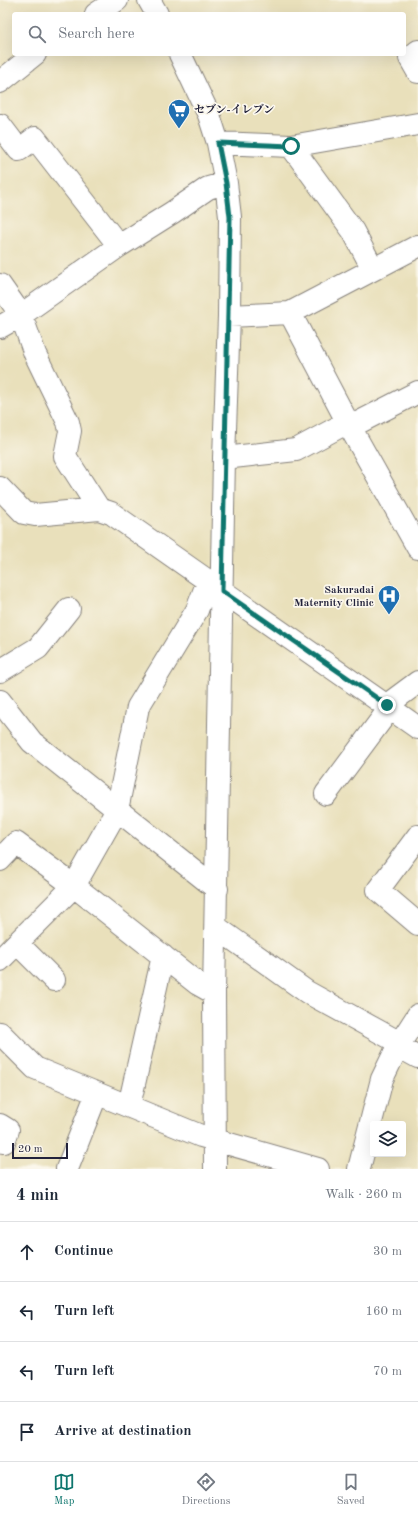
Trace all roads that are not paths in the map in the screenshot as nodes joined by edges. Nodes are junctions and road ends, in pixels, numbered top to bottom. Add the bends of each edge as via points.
1 (118, 0) edge
2 (148, 0) edge
3 (99, 12) edge
4 (156, 12) edge
5 (418, 51) edge
6 (32, 56) edge
7 (181, 56) edge
8 (418, 72) edge
9 (0, 82) edge
10 (418, 124) edge
11 (0, 125) edge
12 (218, 143) junction
13 (291, 146) junction
14 (226, 183) junction
15 (119, 246) junction
16 (418, 246) edge
17 (373, 269) junction
18 (0, 285) edge
19 (290, 313) junction
20 (21, 315) junction
21 (229, 316) junction
22 (0, 327) edge
23 (418, 392) edge
24 (349, 425) junction
25 (224, 458) junction
26 (0, 488) edge
27 (99, 509) junction
28 (415, 537) edge
29 (215, 586) junction
30 (69, 609) dead end
31 (0, 671) edge
32 (418, 682) edge
33 (0, 701) edge
34 (388, 707) junction
35 (418, 728) edge
36 (326, 794) dead end
37 (117, 810) junction
38 (418, 836) edge
39 (0, 860) edge
40 (74, 886) junction
41 (217, 889) junction
42 (418, 924) edge
43 (216, 927) junction
44 (17, 943) junction
45 (163, 956) junction
46 (0, 960) edge
47 (54, 980) dead end
48 (214, 993) junction
49 (418, 1015) edge
50 (0, 1033) edge
51 (399, 1045) junction
52 (418, 1057) edge
53 (97, 1093) junction
54 (129, 1106) junction
55 (214, 1139) junction
56 (67, 1169) edge
57 (215, 1169) edge
58 (318, 1169) edge
59 (359, 1169) edge

1 - 3 street
2 - 4 street
5 - 8 street via 410,58
6 - 9 street
7 - 12 street via 209,115
10 - 13 street
11 - 15 street via 19,150 35,138
12 - 13 street
12 - 14 street
13 - 17 street via 352,231
14 - 15 street via 208,188
14 - 21 street via 230,217
15 - 20 street
16 - 17 street
17 - 19 street
18 - 20 street
19 - 21 street
19 - 24 street
20 - 22 street
20 - 27 street via 35,354 68,422 70,431 65,456
21 - 25 street
23 - 24 street
24 - 25 street via 296,450
24 - 28 street
25 - 29 street
26 - 27 street via 24,513 34,515
27 - 29 street via 111,513
29 - 34 street
29 - 37 street via 197,610 138,706
29 - 41 street
30 - 31 street via 38,648
32 - 34 street
33 - 37 street via 32,742
34 - 35 street
34 - 36 street
37 - 40 street
37 - 41 street
38 - 42 street via 378,890
39 - 40 street via 16,843
40 - 44 street
40 - 45 street
41 - 43 street
43 - 48 street
43 - 51 street via 307,992
44 - 46 street
44 - 47 street
45 - 48 street via 198,984
45 - 54 street
48 - 55 street
49 - 51 street
50 - 53 street via 35,1068
51 - 52 street
51 - 59 street via 382,1080
53 - 54 street
53 - 56 street
54 - 55 street
55 - 57 street
55 - 58 street

